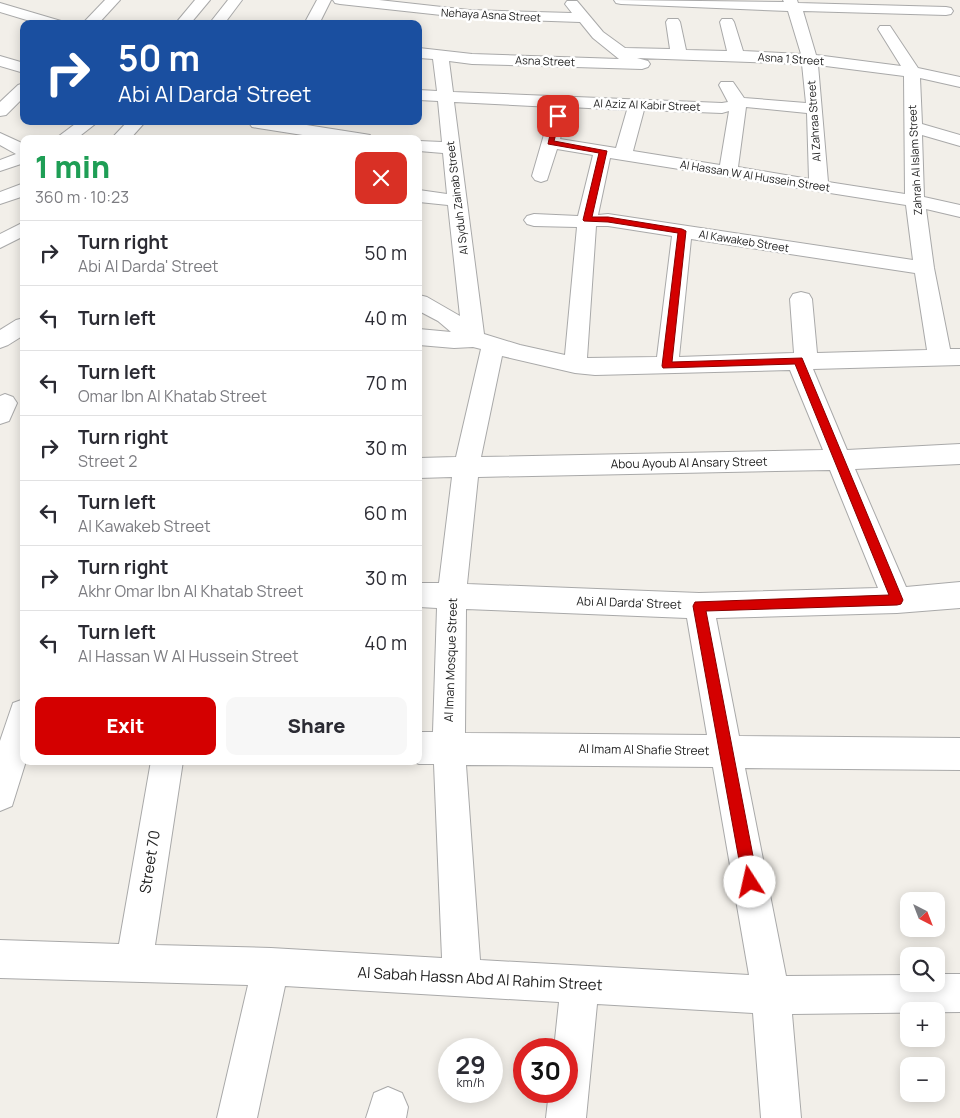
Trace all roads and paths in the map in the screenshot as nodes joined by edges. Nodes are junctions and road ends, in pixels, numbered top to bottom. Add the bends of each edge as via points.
1 (6, 0) edge
2 (113, 0) edge
3 (203, 0) edge
4 (235, 0) edge
5 (324, 0) edge
6 (340, 0) edge
7 (570, 0) edge
8 (621, 0) edge
9 (936, 0) edge
10 (644, 1) edge
11 (0, 3) edge
12 (726, 3) edge
13 (792, 4) edge
14 (870, 5) edge
15 (0, 7) edge
16 (582, 18) junction
17 (43, 20) edge
18 (94, 20) edge
19 (186, 20) edge
20 (219, 20) edge
21 (313, 20) edge
22 (673, 22) dead end
23 (727, 22) dead end
24 (885, 29) dead end
25 (620, 53) junction
26 (422, 54) edge
27 (736, 55) junction
28 (441, 57) junction
29 (676, 59) junction
30 (810, 59) junction
31 (0, 61) edge
32 (636, 64) junction
33 (20, 67) edge
34 (912, 72) junction
35 (960, 82) edge
36 (727, 86) dead end
37 (20, 92) edge
38 (422, 95) edge
39 (445, 98) junction
40 (562, 102) junction
41 (738, 103) junction
42 (637, 105) junction
43 (814, 108) junction
44 (0, 111) edge
45 (85, 125) edge
46 (134, 125) edge
47 (277, 125) edge
48 (913, 128) junction
49 (70, 135) edge
50 (124, 135) edge
51 (339, 135) edge
52 (0, 138) edge
53 (960, 141) edge
54 (550, 143) junction
55 (422, 146) edge
56 (452, 148) junction
57 (20, 149) edge
58 (613, 153) junction
59 (20, 158) edge
60 (0, 166) edge
61 (728, 172) junction
62 (541, 176) dead end
63 (819, 186) junction
64 (20, 190) edge
65 (422, 196) edge
66 (0, 198) edge
67 (458, 201) junction
68 (915, 201) junction
69 (960, 211) edge
70 (534, 220) dead end
71 (587, 220) junction
72 (20, 230) edge
73 (682, 231) junction
74 (0, 242) edge
75 (924, 268) junction
76 (802, 299) dead end
77 (422, 304) edge
78 (20, 327) edge
79 (422, 336) edge
80 (0, 340) edge
81 (483, 342) junction
82 (950, 357) edge
83 (802, 361) junction
84 (575, 365) junction
85 (667, 366) junction
86 (960, 454) edge
87 (839, 460) junction
88 (422, 468) edge
89 (466, 468) junction
90 (422, 595) edge
91 (960, 595) edge
92 (452, 597) junction
93 (897, 600) junction
94 (699, 606) junction
95 (15, 739) edge
96 (434, 748) edge
97 (727, 751) junction
98 (960, 754) edge
99 (166, 765) edge
100 (0, 794) edge
101 (0, 959) edge
102 (134, 963) junction
103 (271, 967) junction
104 (462, 978) junction
105 (580, 984) junction
106 (960, 993) edge
107 (771, 995) junction
108 (237, 1118) edge
109 (566, 1118) edge
110 (781, 1118) edge

1 - 11 street
2 - 18 street
3 - 19 street
4 - 20 street
5 - 21 street
6 - 16 street, Nehaya Asna Street via 469,14
7 - 16 street
8 - 10 street
9 - 14 street via 951,16
10 - 12 street
12 - 13 street
13 - 14 street
13 - 30 street, Al Zahraa Street via 804,32
15 - 17 street
16 - 25 street
22 - 29 street
23 - 27 street
24 - 34 street, Zahrah Al Islam Street
25 - 29 street, Asna 1 Street
25 - 32 street
26 - 28 street, Asna Street
27 - 29 street, Asna 1 Street
27 - 30 street, Asna 1 Street
28 - 32 street, Asna Street
28 - 39 street, Al Syduh Zainab Street
29 - 32 street, Asna Street
30 - 34 street, Asna 1 Street
30 - 43 street, Al Zahraa Street
31 - 33 street
34 - 35 street, Asna 1 Street
34 - 48 street, Zahrah Al Islam Street
36 - 41 street
37 - 44 street
38 - 39 street, Al Aziz Al Kabir Street
39 - 40 street, Al Aziz Al Kabir Street
39 - 56 street, Al Syduh Zainab Street
40 - 42 street, Al Aziz Al Kabir Street
40 - 54 street
41 - 42 street, Al Aziz Al Kabir Street via 722,108
41 - 43 street, Al Aziz Al Kabir Street
41 - 61 street
42 - 58 street
43 - 63 street, Al Zahraa Street
45 - 49 street
46 - 50 street
47 - 51 street
48 - 53 street
48 - 68 street, Zahrah Al Islam Street
52 - 57 street
54 - 58 street, Al Hassan W Al Hussein Street
54 - 62 street
55 - 56 street
56 - 67 street, Al Syduh Zainab Street
58 - 61 street, Al Hassan W Al Hussein Street
58 - 71 street
59 - 60 street
61 - 63 street, Al Hassan W Al Hussein Street
63 - 68 street, Al Hassan W Al Hussein Street
64 - 66 street
65 - 67 street
67 - 81 street, Al Syduh Zainab Street
68 - 69 street, Al Hassan W Al Hussein Street
68 - 75 street, Zahrah Al Islam Street
70 - 71 street, Al Kawakeb Street
71 - 73 street, Al Kawakeb Street
71 - 84 street
72 - 74 street
73 - 75 street, Al Kawakeb Street
73 - 85 street
75 - 82 street, Zahrah Al Islam Street
76 - 83 street
77 - 81 street
78 - 80 street
79 - 81 street
81 - 84 street
81 - 89 street, Al Iman Mosque Street via 478,402
82 - 83 street
83 - 85 street
83 - 87 street
84 - 85 street
86 - 87 street, Abou Ayoub Al Ansary Street
87 - 89 street, Abou Ayoub Al Ansary Street
87 - 93 street
88 - 89 street, Abou Ayoub Al Ansary Street
89 - 92 street, Al Iman Mosque Street
90 - 92 street, Abi Al Darda' Street
91 - 93 street, Abi Al Darda' Street
92 - 94 street, Abi Al Darda' Street
92 - 96 street, Al Iman Mosque Street
93 - 94 street, Abi Al Darda' Street
94 - 97 street
95 - 100 street
96 - 97 street, Al Imam Al Shafie Street
96 - 104 street, Al Iman Mosque Street
97 - 98 street, Al Imam Al Shafie Street
97 - 107 street
99 - 102 street, Street 70
101 - 102 street, Al Sabah Hassn Abd Al Rahim Street
102 - 103 street, Al Sabah Hassn Abd Al Rahim Street
103 - 104 street, Al Sabah Hassn Abd Al Rahim Street
103 - 108 street
104 - 105 street, Al Sabah Hassn Abd Al Rahim Street
105 - 107 street, Al Sabah Hassn Abd Al Rahim Street
105 - 109 street
106 - 107 street, Al Sabah Hassn Abd Al Rahim Street
107 - 110 street

